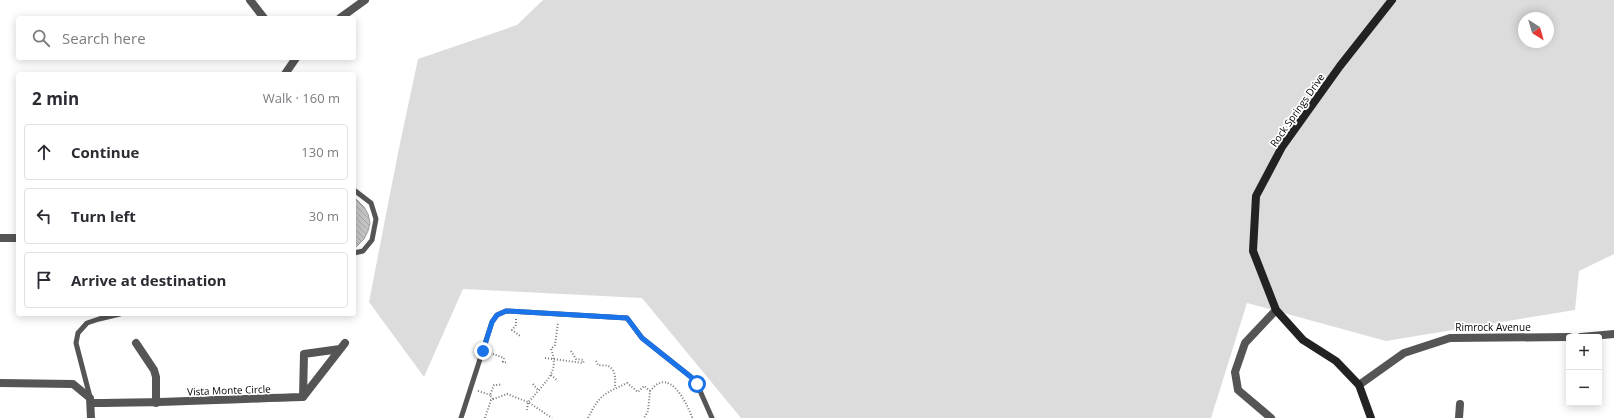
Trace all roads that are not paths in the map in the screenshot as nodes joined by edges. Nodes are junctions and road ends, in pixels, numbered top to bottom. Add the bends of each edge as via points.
1 (250, 0) edge
2 (365, 0) edge
3 (1392, 0) edge
4 (262, 16) edge
5 (343, 16) edge
6 (294, 60) edge
7 (286, 72) edge
8 (356, 192) edge
9 (0, 238) edge
10 (16, 238) edge
11 (356, 252) edge
12 (1276, 310) junction
13 (112, 316) edge
14 (1614, 334) edge
15 (1602, 335) edge
16 (1566, 337) edge
17 (136, 343) dead end
18 (0, 383) edge
19 (1359, 385) junction
20 (302, 398) junction
21 (90, 401) junction
22 (156, 403) junction
23 (1460, 404) dead end
24 (91, 418) edge
25 (461, 418) edge
26 (712, 418) edge
27 (1271, 418) edge
28 (1371, 418) edge
29 (1458, 418) edge

1 - 4 street
2 - 5 street
3 - 12 street, Rock Springs Drive via 1340,66 1282,147 1256,196 1252,251
6 - 7 street
8 - 11 lane via 371,203 376,219 372,240 363,250
9 - 10 street
12 - 19 street, Rock Springs Drive via 1303,340 1336,361
12 - 27 street via 1245,343 1235,372 1238,390
13 - 21 lane via 88,323 78,333 76,343
14 - 15 street
16 - 19 street, Rimrock Avenue via 1450,338 1404,353
17 - 22 street via 154,370
18 - 21 street via 73,384
19 - 28 street, Rock Springs Drive
20 - 20 street via 342,346 304,354
20 - 22 street, Vista Monte Circle
21 - 22 street, Vista Monte Circle
21 - 24 street
23 - 29 street
25 - 26 lane via 492,322 497,315 506,311 627,318 642,338 697,384

